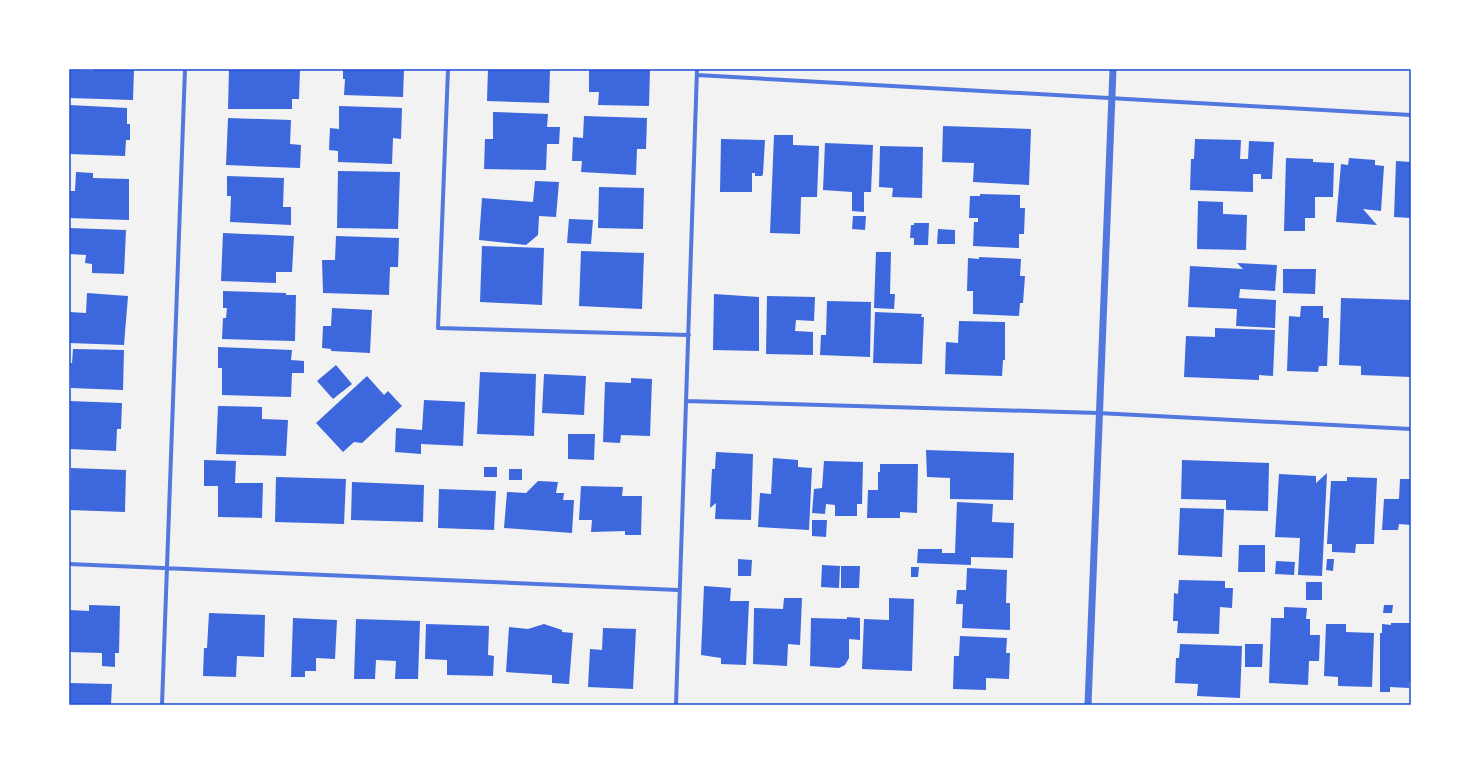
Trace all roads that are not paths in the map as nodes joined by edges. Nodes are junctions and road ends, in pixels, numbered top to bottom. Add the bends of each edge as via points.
1 (185, 69) edge
2 (448, 69) edge
3 (697, 69) edge
4 (1113, 69) edge
5 (697, 75) junction
6 (1111, 99) junction
7 (1411, 115) edge
8 (689, 335) junction
9 (686, 402) junction
10 (1098, 413) junction
11 (1411, 429) edge
12 (69, 564) edge
13 (166, 568) junction
14 (678, 590) junction
15 (162, 705) edge
16 (676, 705) edge
17 (1088, 705) edge

1 - 13 street
2 - 8 street via 438,328
3 - 5 street
4 - 6 street
5 - 6 street
5 - 8 street
6 - 7 street
6 - 10 street
8 - 9 street
9 - 10 street
9 - 14 street
10 - 11 street
10 - 17 street
12 - 13 street
13 - 14 street
13 - 15 street
14 - 16 street

